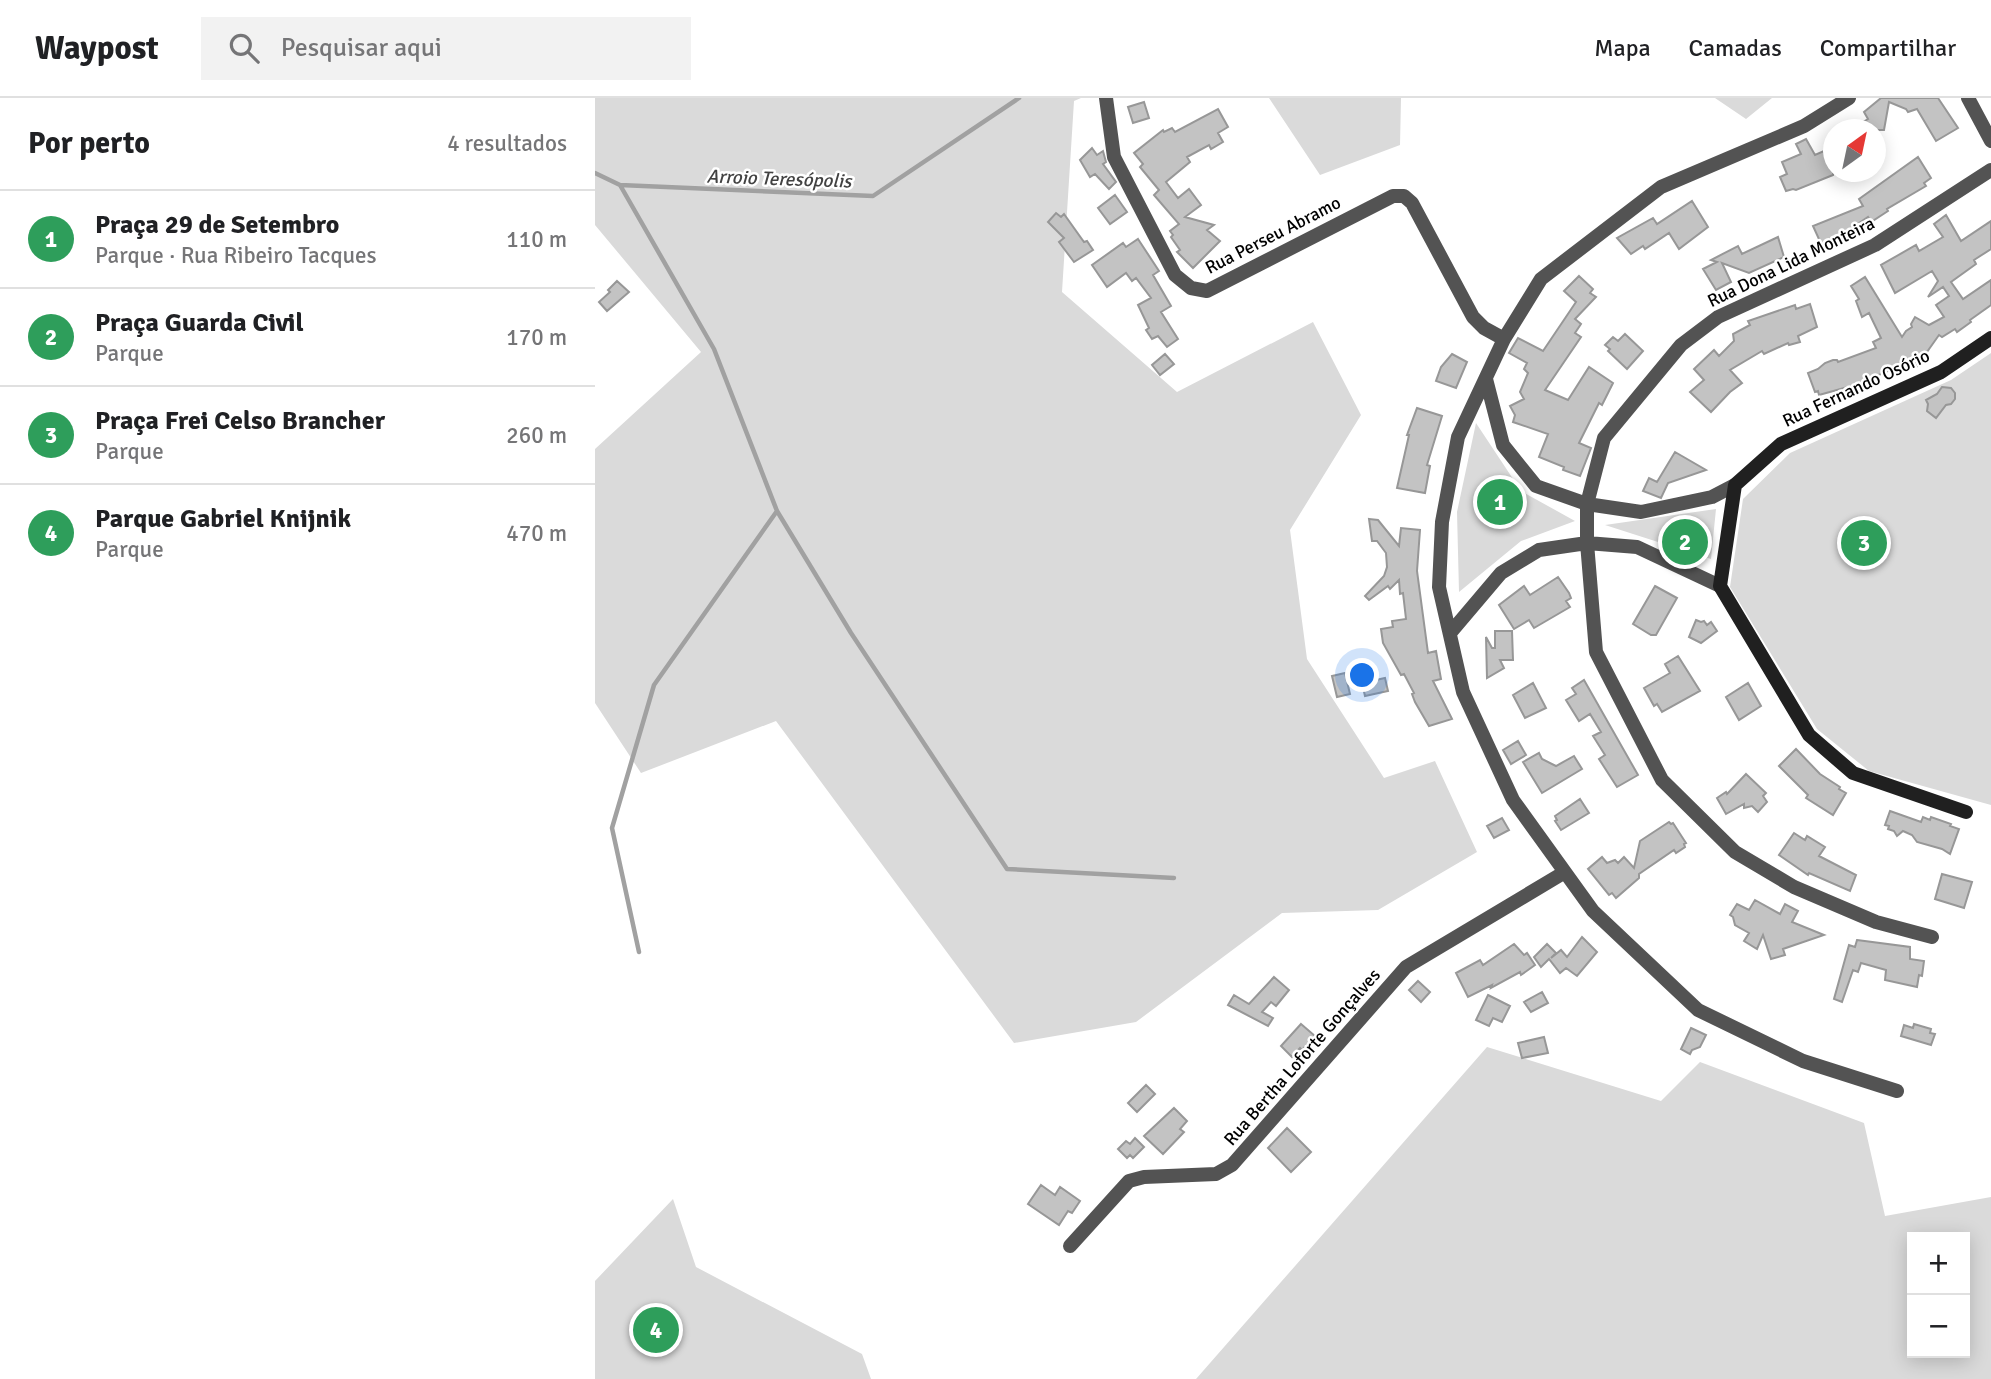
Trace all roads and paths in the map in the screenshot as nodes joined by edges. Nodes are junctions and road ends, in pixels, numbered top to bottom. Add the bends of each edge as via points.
1 (1106, 98) edge
2 (1849, 98) edge
3 (1968, 98) edge
4 (1991, 141) edge
5 (1991, 170) edge
6 (1991, 338) edge
7 (1504, 339) junction
8 (1486, 379) junction
9 (1735, 485) junction
10 (1587, 504) junction
11 (1587, 543) junction
12 (1720, 586) junction
13 (1451, 632) junction
14 (1966, 813) dead end
15 (1565, 872) junction
16 (1932, 937) dead end
17 (1897, 1091) dead end
18 (1070, 1246) dead end

1 - 7 street, Rua Perseu Abramo via 1114,157 1175,275 1191,288 1207,291 1393,196 1404,196 1473,317
2 - 7 street via 1804,126 1661,187 1541,279
3 - 4 street
5 - 10 street, Rua Dona Lida Monteira via 1875,245 1718,317 1681,345 1604,438
6 - 9 street, Rua Fernando Osório via 1941,372 1780,444
7 - 8 street
8 - 10 street via 1503,445 1536,486
8 - 13 street via 1458,437 1442,522 1439,587
9 - 10 street via 1712,497 1641,513
9 - 12 street
10 - 11 street, Rua Dona Lida Monteira
11 - 12 street via 1637,547
11 - 13 street via 1539,550 1501,573
11 - 16 street, Rua Dona Lida Monteira via 1596,652 1662,780 1735,852 1794,887 1876,922
12 - 14 street via 1809,734 1853,774
13 - 15 street via 1463,692 1513,800
15 - 17 street via 1593,911 1698,1010 1804,1061
15 - 18 street, Rua Bertha Loforte Gonçalves via 1406,967 1232,1165 1216,1174 1129,1181

